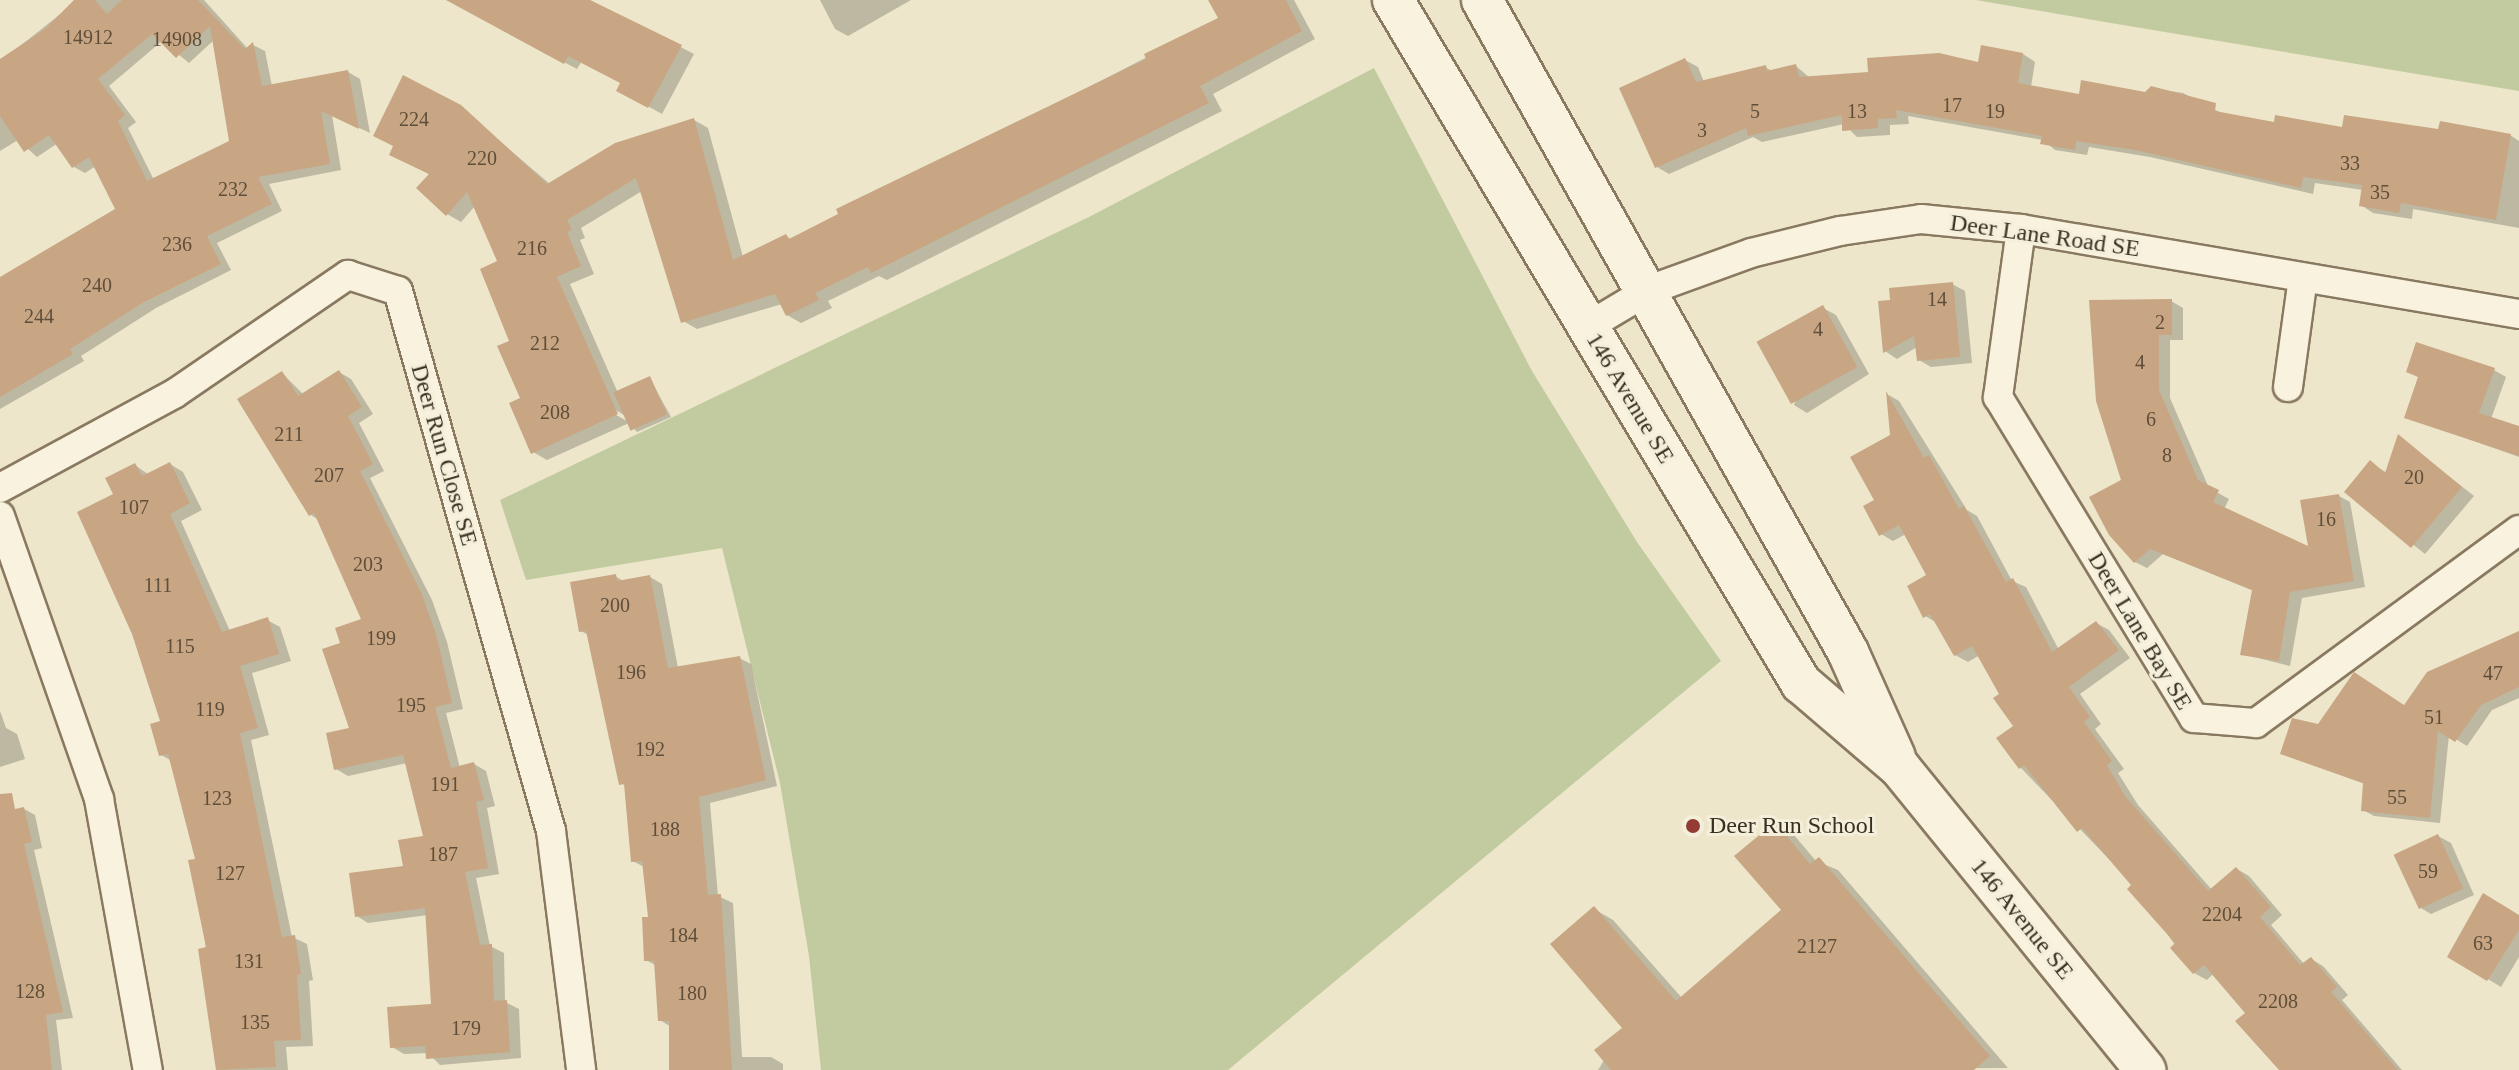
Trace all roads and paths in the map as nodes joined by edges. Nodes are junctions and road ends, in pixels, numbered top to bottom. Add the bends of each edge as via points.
1 (1393, 0) edge
2 (1482, 0) edge
3 (2021, 229) junction
4 (2303, 278) junction
5 (1649, 290) junction
6 (2519, 314) edge
7 (1587, 327) junction
8 (2288, 387) dead end
9 (0, 488) edge
10 (0, 516) edge
11 (2519, 530) edge
12 (1900, 768) junction
13 (148, 1070) edge
14 (581, 1070) edge
15 (2145, 1070) edge

1 - 7 street, 146 Avenue SE
2 - 5 street, 146 Avenue SE
3 - 4 street, Deer Lane Road SE
3 - 5 street, Deer Lane Road SE via 1921,219 1840,231 1751,253
3 - 11 street, Deer Lane Bay SE via 1998,397 2194,718 2256,723
4 - 6 street, Deer Lane Road SE
4 - 8 street
5 - 7 street, Deer Lane Road SE
5 - 12 street, 146 Avenue SE via 1848,652
7 - 12 street, 146 Avenue SE via 1801,683
9 - 14 street, Deer Run Close SE via 174,394 348,275 398,291 551,831
10 - 13 street via 99,799
12 - 15 street, 146 Avenue SE

